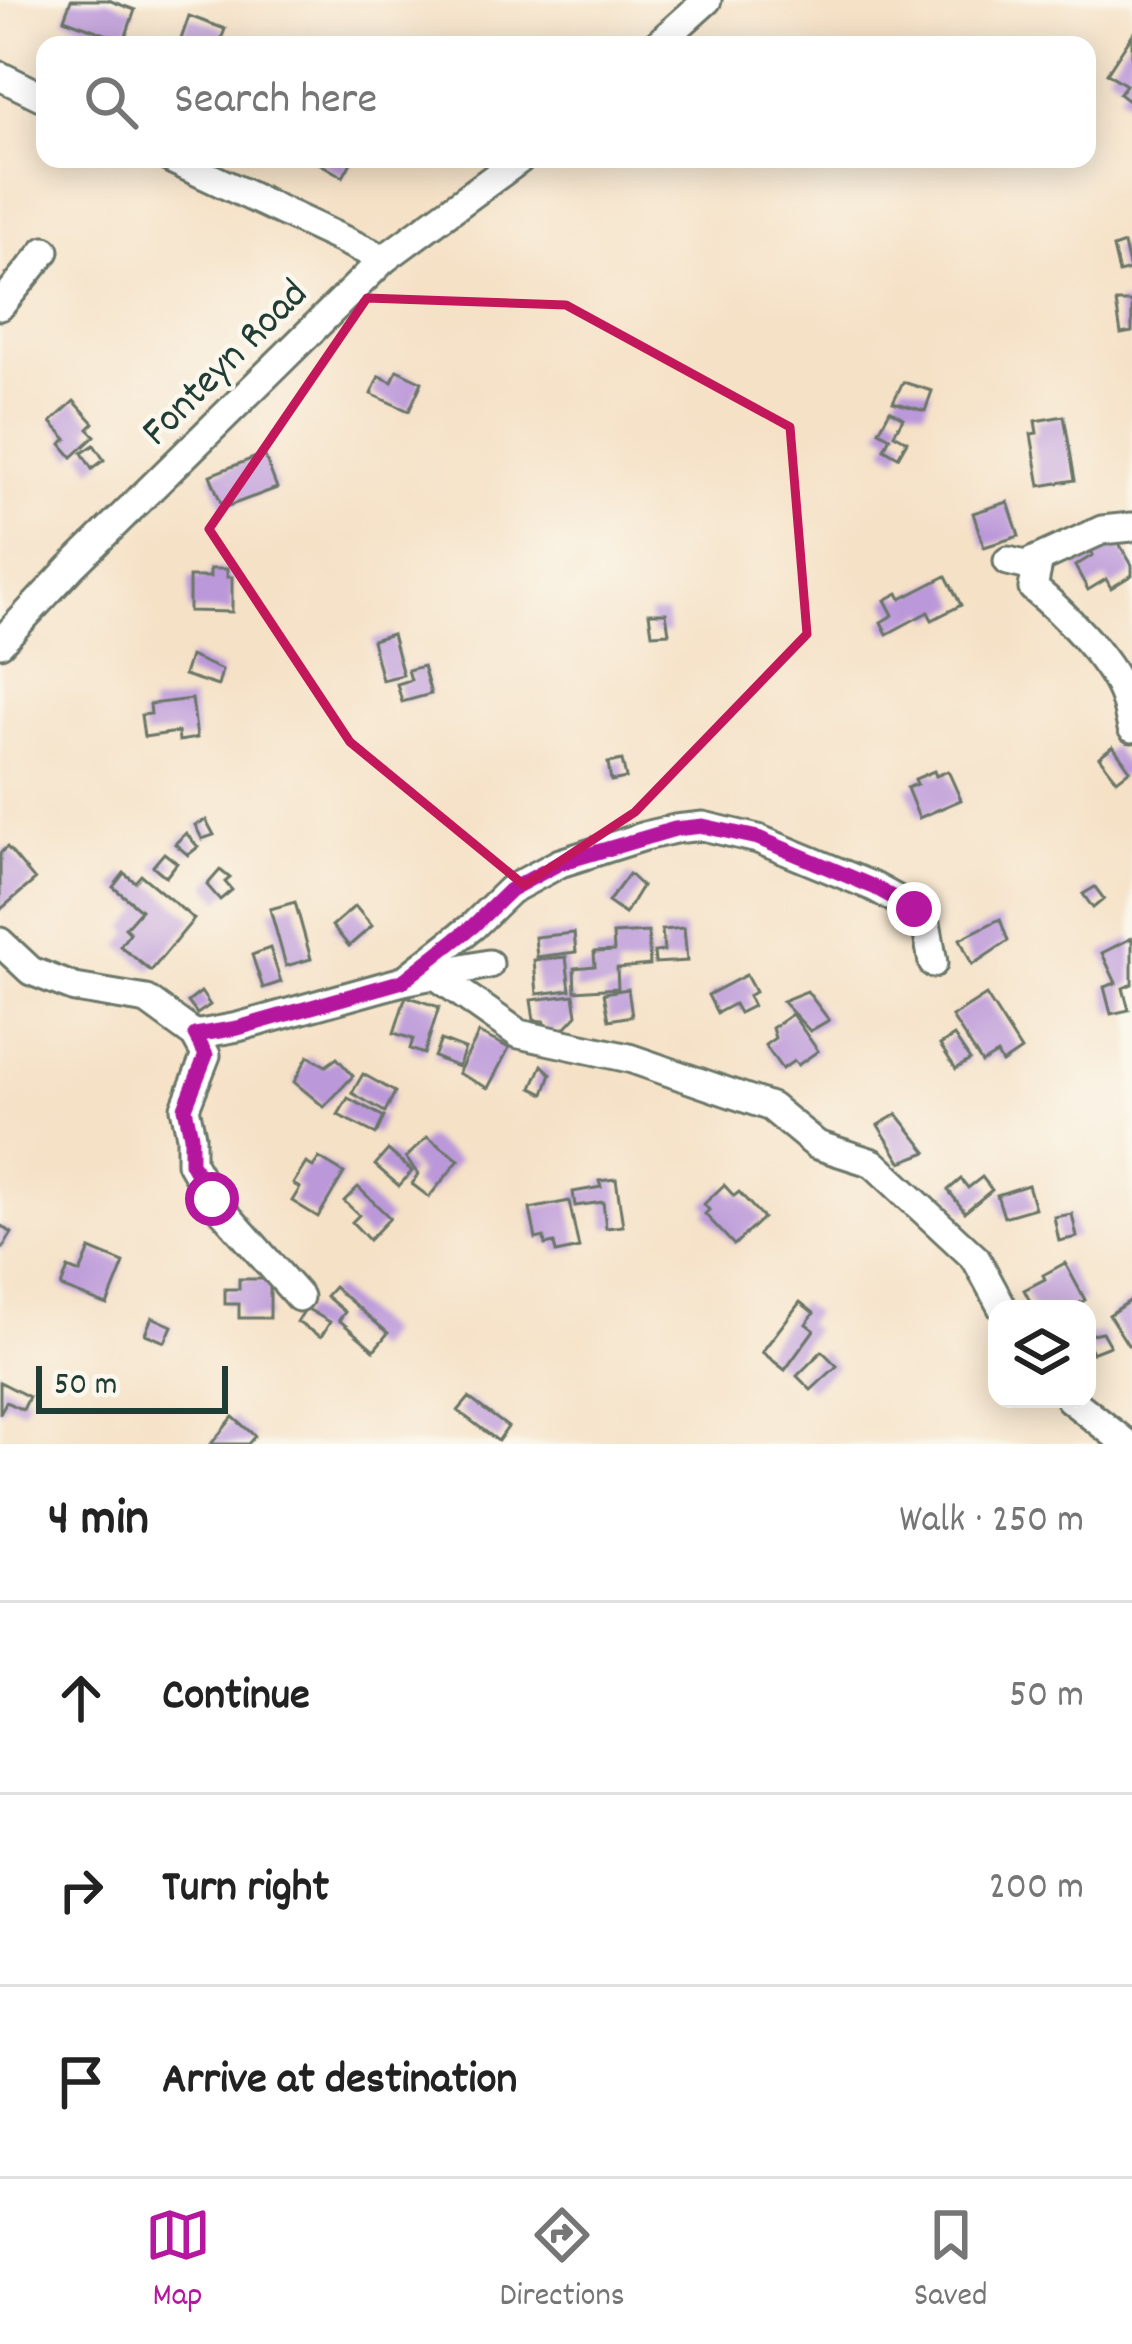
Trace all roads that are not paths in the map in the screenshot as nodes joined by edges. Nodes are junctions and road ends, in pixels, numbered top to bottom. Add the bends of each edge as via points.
1 (707, 0) edge
2 (667, 36) edge
3 (0, 76) edge
4 (36, 94) edge
5 (190, 168) edge
6 (508, 168) edge
7 (45, 251) dead end
8 (384, 259) junction
9 (0, 306) edge
10 (1132, 527) edge
11 (1039, 559) junction
12 (1008, 561) dead end
13 (0, 643) edge
14 (1132, 728) edge
15 (0, 942) edge
16 (933, 963) dead end
17 (489, 964) dead end
18 (434, 974) junction
19 (403, 981) junction
20 (195, 1035) junction
21 (299, 1297) dead end
22 (998, 1300) edge
23 (1081, 1408) edge
24 (1127, 1444) edge

1 - 2 street
3 - 4 street
5 - 8 street
6 - 8 street, Fonteyn Road
7 - 9 street
8 - 13 street, Fonteyn Road
10 - 11 street via 1102,530
11 - 12 street
11 - 14 street via 1033,588 1103,662 1123,691
15 - 20 street via 32,970 75,988 147,1000
16 - 19 street via 914,909 758,838 703,826 560,863 510,890
17 - 18 street
18 - 19 street
18 - 22 street via 519,1034 628,1058 771,1107 817,1145 873,1163 976,1259
19 - 20 street
20 - 21 street via 206,1055 185,1108 191,1163 212,1199
23 - 24 street

